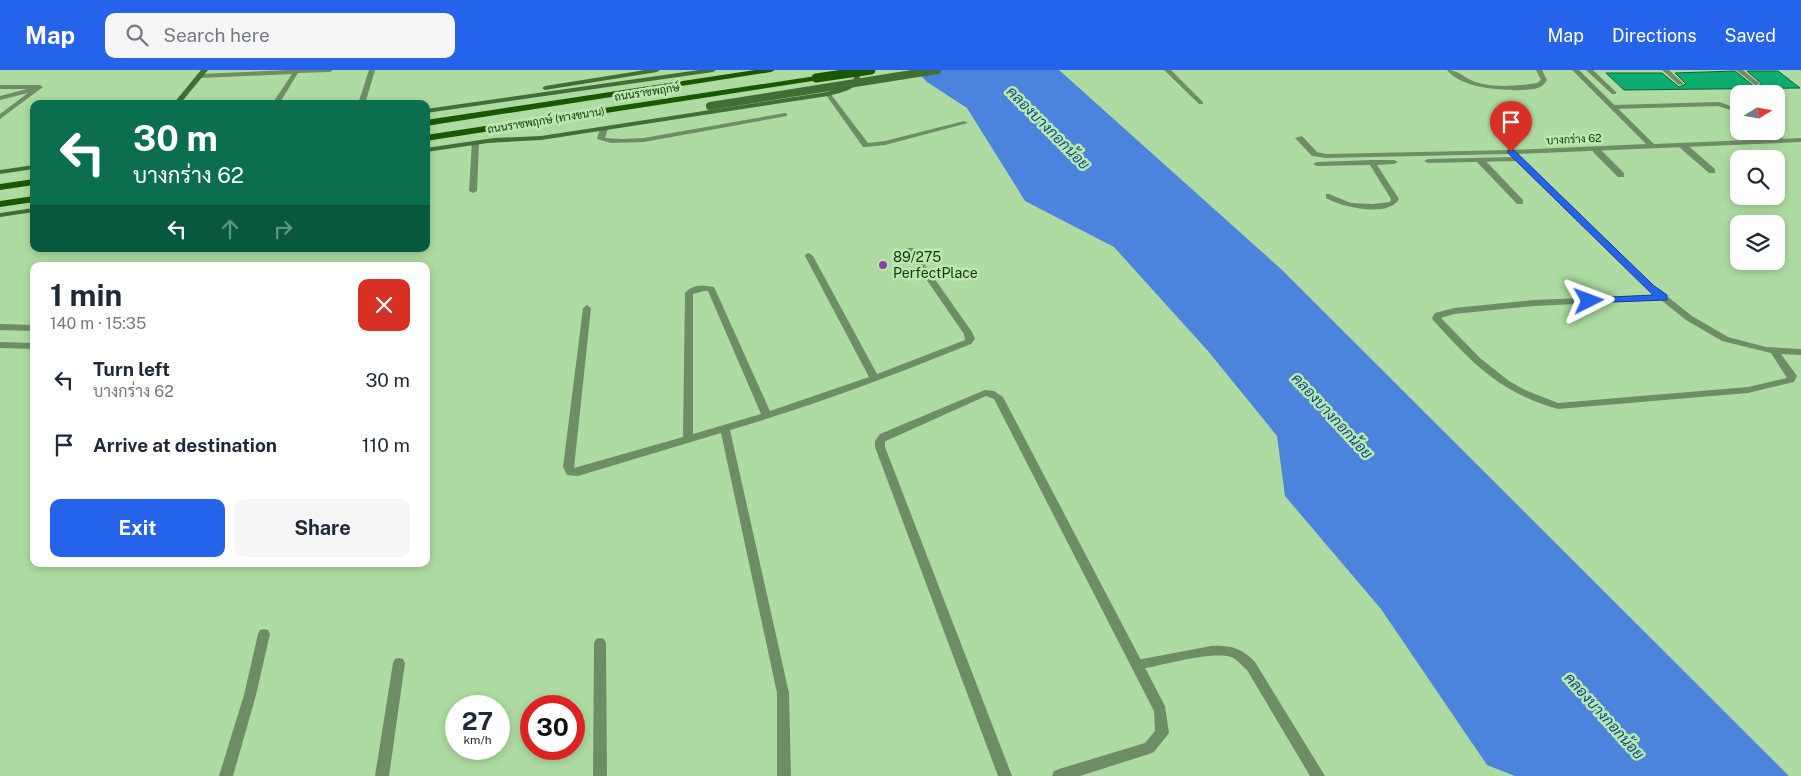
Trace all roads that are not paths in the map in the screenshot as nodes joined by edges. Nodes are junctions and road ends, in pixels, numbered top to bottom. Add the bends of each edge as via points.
1 (330, 70) edge
2 (372, 70) edge
3 (657, 70) edge
4 (713, 70) edge
5 (771, 70) edge
6 (853, 70) edge
7 (871, 70) edge
8 (936, 70) edge
9 (1167, 70) edge
10 (1450, 70) edge
11 (1539, 70) edge
12 (1574, 70) edge
13 (1589, 70) edge
14 (1665, 70) edge
15 (1739, 70) edge
16 (296, 72) junction
17 (203, 73) edge
18 (1681, 84) dead end
19 (1757, 84) dead end
20 (0, 87) edge
21 (40, 87) junction
22 (1614, 93) dead end
23 (828, 94) junction
24 (0, 98) edge
25 (179, 100) edge
26 (278, 100) edge
27 (363, 100) edge
28 (1201, 104) dead end
29 (1612, 106) junction
30 (1730, 107) edge
31 (446, 108) junction
32 (430, 110) edge
33 (785, 115) dead end
34 (0, 117) edge
35 (430, 122) edge
36 (964, 123) dead end
37 (604, 129) junction
38 (430, 137) edge
39 (1299, 138) dead end
40 (1801, 140) edge
41 (489, 141) junction
42 (1782, 141) joint
43 (475, 143) junction
44 (1682, 145) junction
45 (1652, 146) junction
46 (430, 149) edge
47 (1596, 150) junction
48 (1511, 152) junction
49 (1518, 159) junction
50 (1480, 160) junction
51 (1372, 162) junction
52 (1317, 164) dead end
53 (30, 168) edge
54 (0, 171) edge
55 (1712, 171) dead end
56 (1621, 175) dead end
57 (30, 183) edge
58 (0, 187) edge
59 (473, 190) dead end
60 (1329, 196) dead end
61 (30, 200) edge
62 (1520, 202) dead end
63 (0, 204) edge
64 (30, 211) edge
65 (0, 215) edge
66 (910, 250) dead end
67 (809, 256) dead end
68 (1663, 298) junction
69 (587, 308) dead end
70 (0, 327) edge
71 (30, 328) edge
72 (0, 345) edge
73 (30, 346) edge
74 (1774, 351) junction
75 (1801, 352) edge
76 (875, 379) junction
77 (767, 416) junction
78 (726, 433) junction
79 (688, 440) junction
80 (264, 634) dead end
81 (600, 643) dead end
82 (399, 663) dead end
83 (1137, 666) junction
84 (226, 776) edge
85 (382, 776) edge
86 (600, 776) edge
87 (784, 776) edge
88 (1005, 776) edge
89 (1059, 776) edge
90 (1318, 776) edge

1 - 16 street
2 - 27 street
3 - 31 main road
4 - 31 main road, ถนนราชพฤกษ์ (ทางขนาน)
5 - 35 main road, ถนนราชพฤกษ์
6 - 23 main road via 856,82
7 - 38 main road, ถนนราชพฤกษ์, bridge
8 - 41 main road, ถนนราชพฤกษ์ (ทางขนาน), bridge
9 - 28 street
10 - 11 street via 1476,85 1497,88 1538,85 1544,80
12 - 29 street
13 - 22 street
14 - 18 street
15 - 19 street
16 - 17 street
16 - 26 street
17 - 25 main road
20 - 21 street
21 - 24 street
21 - 34 street
23 - 36 street via 866,145
23 - 37 main road
29 - 30 street via 1720,104
29 - 45 street
31 - 32 main road, ถนนราชพฤกษ์ (ทางขนาน)
33 - 37 street via 625,141 602,139
37 - 41 main road
39 - 48 street, บางกร่าง 62 via 1316,154 1326,156
40 - 42 street, บางกร่าง 62
41 - 43 main road, ถนนราชพฤกษ์ (ทางขนาน)
42 - 44 street, บางกร่าง 62
43 - 46 main road, ถนนราชพฤกษ์ (ทางขนาน)
43 - 59 street
44 - 45 street, บางกร่าง 62
44 - 55 street
45 - 47 street, บางกร่าง 62
47 - 48 street, บางกร่าง 62
47 - 56 street
48 - 49 street
49 - 50 street
49 - 68 street
50 - 51 street
50 - 62 street
51 - 52 street
51 - 60 street via 1395,199 1393,203 1352,206 1338,203
53 - 54 main road
57 - 58 main road
61 - 63 main road
64 - 65 main road
66 - 76 street via 970,338 968,342
67 - 76 street
68 - 74 street via 1689,318 1726,339
68 - 74 street via 1534,303 1454,312 1436,318 1500,381 1534,400 1558,406 1748,390 1790,380 1792,376
69 - 79 street via 568,467 571,472
70 - 71 street
72 - 73 street
74 - 75 street
76 - 77 street
77 - 78 street
77 - 79 street via 711,289 692,290 689,293
78 - 79 street
78 - 87 street via 783,693
80 - 84 street
81 - 86 street
82 - 85 street
83 - 88 street via 998,397 985,393 880,440
83 - 89 street via 1160,710 1162,733 1149,748
83 - 90 street via 1218,650 1234,652 1251,666

